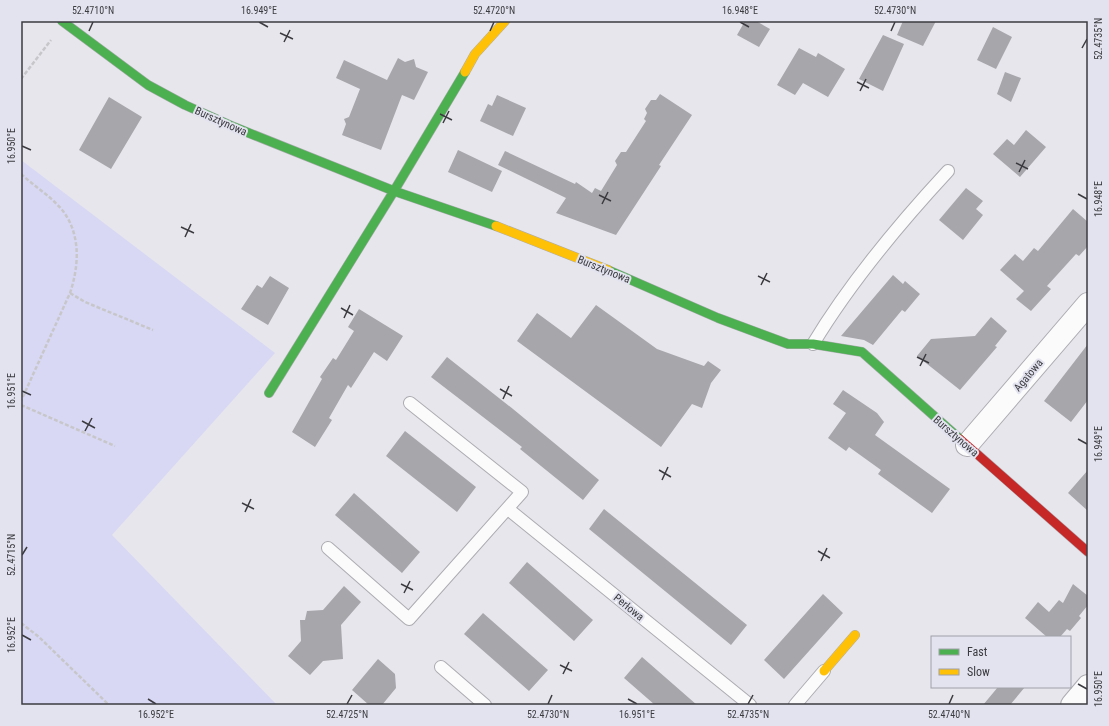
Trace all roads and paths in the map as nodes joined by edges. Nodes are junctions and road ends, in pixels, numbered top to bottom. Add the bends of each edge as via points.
1 (505, 21) edge
2 (63, 22) edge
3 (21, 79) edge
4 (948, 170) dead end
5 (21, 174) edge
6 (394, 191) junction
7 (70, 293) junction
8 (1088, 304) edge
9 (153, 330) dead end
10 (813, 344) junction
11 (269, 393) dead end
12 (21, 401) edge
13 (410, 403) dead end
14 (21, 404) edge
15 (967, 445) junction
16 (115, 446) dead end
17 (508, 509) junction
18 (328, 548) dead end
19 (1088, 552) edge
20 (21, 623) edge
21 (855, 635) dead end
22 (441, 666) dead end
23 (824, 671) joint
24 (1088, 686) edge
25 (109, 705) edge
26 (485, 705) edge
27 (750, 705) edge
28 (795, 705) edge
29 (1072, 705) edge

1 - 6 street via 475,54
2 - 3 path
2 - 6 street, Bursztynowa via 148,84 185,105
4 - 10 lane via 907,215 836,307
5 - 7 path via 62,210 71,226 77,244 75,279
6 - 10 street, Bursztynowa via 511,231 718,318 788,344
6 - 11 street
7 - 9 path via 85,302
7 - 12 path
8 - 15 street, Agatowa
10 - 15 street, Bursztynowa via 862,352
13 - 17 lane via 522,492
14 - 16 path
15 - 19 street, Bursztynowa
17 - 18 lane via 409,619
17 - 27 lane, Perłowa
20 - 25 path via 39,637
21 - 23 street
22 - 26 lane
23 - 28 lane
24 - 29 street

